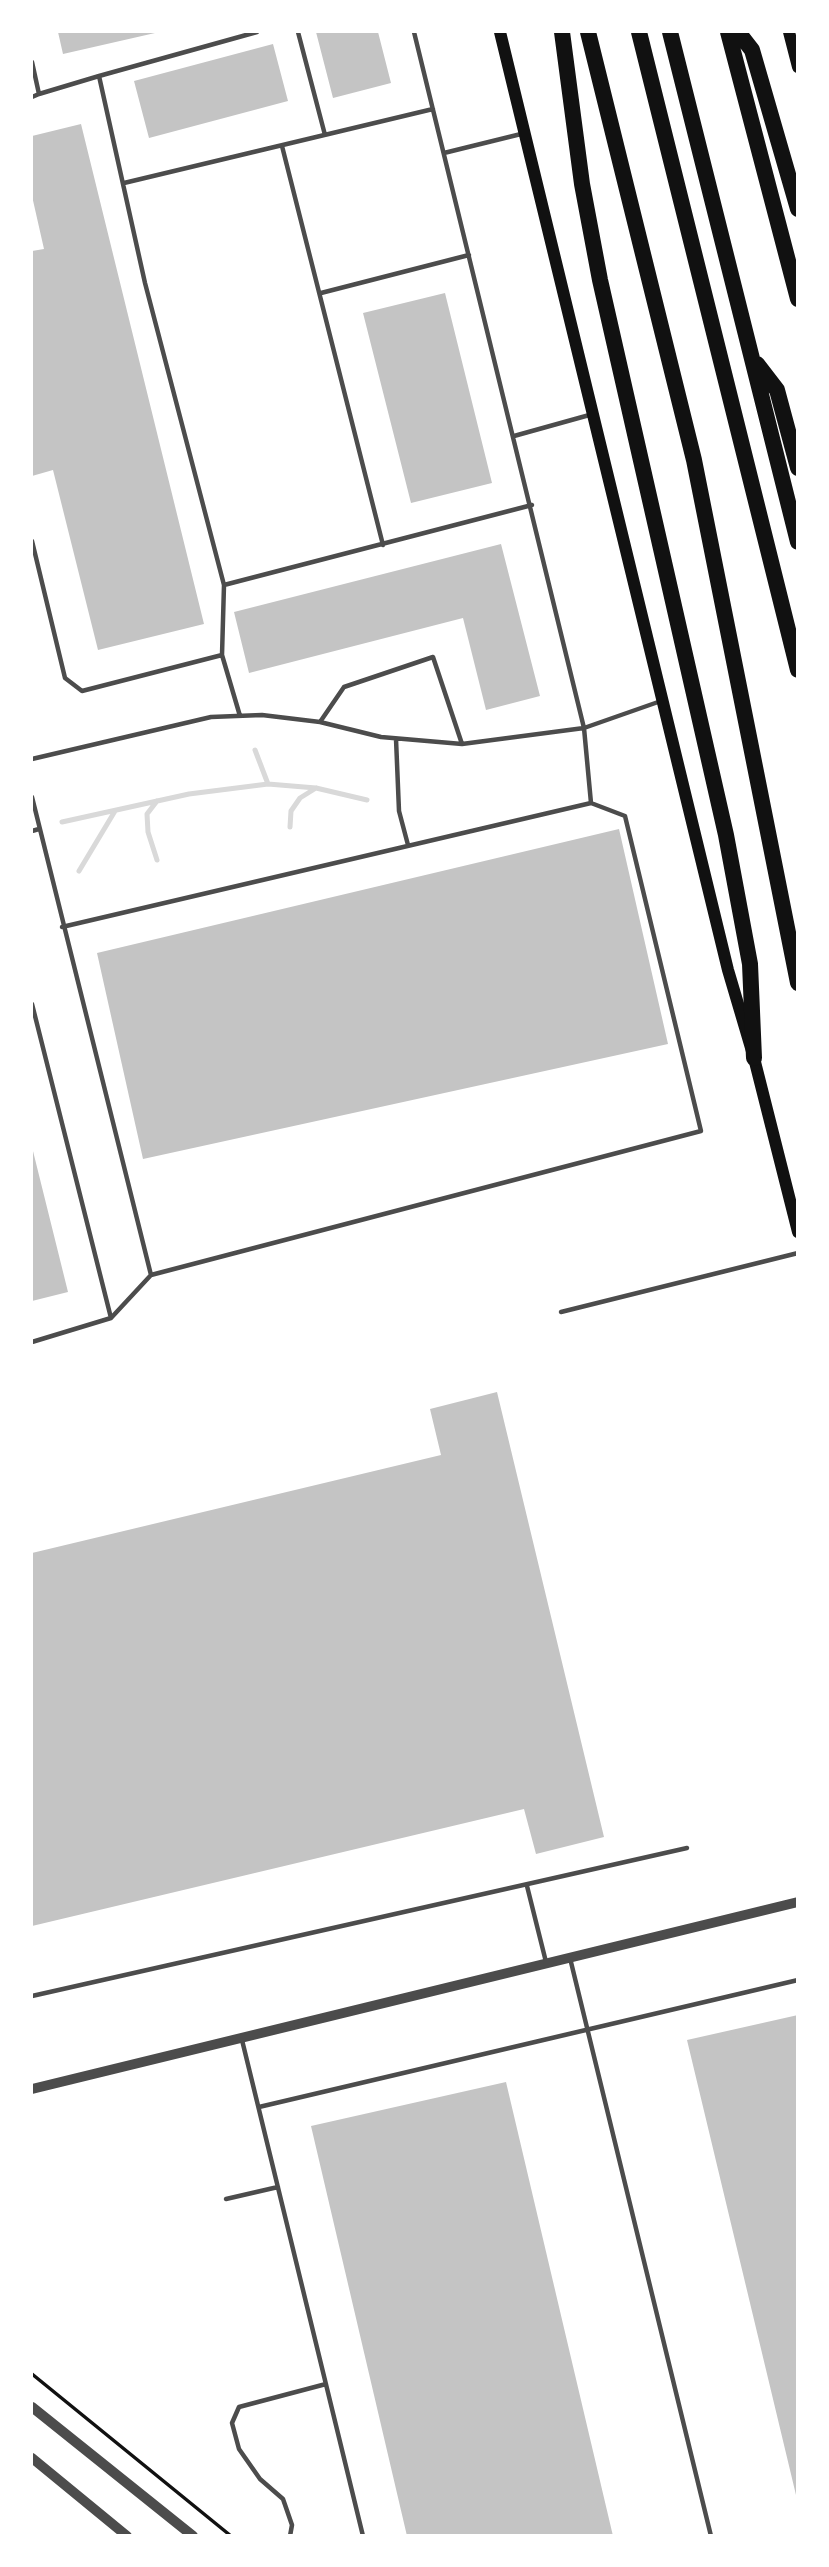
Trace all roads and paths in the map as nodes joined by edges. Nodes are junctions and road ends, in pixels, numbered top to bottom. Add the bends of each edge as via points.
1 (257, 32) edge
2 (298, 32) edge
3 (414, 32) edge
4 (500, 32) edge
5 (562, 32) edge
6 (588, 32) edge
7 (639, 32) edge
8 (670, 32) edge
9 (728, 32) edge
10 (738, 32) edge
11 (789, 32) edge
12 (32, 62) edge
13 (797, 64) edge
14 (99, 76) junction
15 (39, 94) junction
16 (32, 97) edge
17 (433, 109) junction
18 (526, 133) junction
19 (325, 135) junction
20 (282, 146) junction
21 (444, 153) junction
22 (124, 183) junction
23 (797, 209) edge
24 (469, 255) junction
25 (321, 293) junction
26 (797, 299) edge
27 (753, 360) junction
28 (593, 414) junction
29 (514, 436) junction
30 (797, 468) edge
31 (532, 505) junction
32 (32, 541) edge
33 (797, 542) edge
34 (383, 545) junction
35 (224, 585) junction
36 (222, 655) junction
37 (797, 670) edge
38 (662, 701) junction
39 (240, 716) junction
40 (320, 722) junction
41 (584, 728) junction
42 (396, 739) junction
43 (462, 744) junction
44 (32, 760) edge
45 (32, 797) edge
46 (591, 803) junction
47 (39, 829) junction
48 (32, 831) edge
49 (408, 846) junction
50 (62, 927) junction
51 (797, 983) edge
52 (32, 1003) edge
53 (754, 1058) junction
54 (797, 1232) edge
55 (797, 1253) edge
56 (151, 1275) junction
57 (561, 1312) dead end
58 (111, 1318) junction
59 (32, 1342) edge
60 (687, 1848) dead end
61 (527, 1886) junction
62 (797, 1902) edge
63 (570, 1957) junction
64 (546, 1963) junction
65 (797, 1980) edge
66 (32, 1996) edge
67 (587, 2030) junction
68 (242, 2037) junction
69 (32, 2090) edge
70 (259, 2107) junction
71 (278, 2187) junction
72 (226, 2199) dead end
73 (32, 2374) edge
74 (326, 2384) junction
75 (32, 2407) edge
76 (32, 2458) edge
77 (127, 2536) edge
78 (193, 2536) edge
79 (231, 2536) edge
80 (289, 2536) edge
81 (363, 2536) edge
82 (711, 2536) edge

1 - 14 lane
2 - 19 lane
3 - 17 lane
4 - 18 main road
5 - 53 highway via 600,280 726,835 750,964
6 - 51 highway via 694,460
7 - 37 highway
8 - 27 highway
9 - 26 highway
10 - 23 highway via 752,50
11 - 13 main road
12 - 15 lane
14 - 15 lane
14 - 22 lane
15 - 16 lane
17 - 19 lane
17 - 21 lane
18 - 21 lane
18 - 28 main road
19 - 20 lane
20 - 22 lane
20 - 25 lane
21 - 24 lane
22 - 35 lane via 145,283
24 - 25 lane
24 - 29 lane
25 - 34 lane
27 - 30 highway via 777,390
27 - 33 highway
28 - 29 lane
28 - 38 main road
29 - 31 lane
31 - 34 lane
31 - 41 lane
32 - 36 lane via 65,678 82,691
34 - 35 lane
35 - 36 lane
36 - 39 lane
38 - 41 lane
38 - 53 main road
39 - 40 lane
39 - 44 lane via 211,717
40 - 42 lane
40 - 43 lane via 344,687 433,657
41 - 43 lane
41 - 46 lane
42 - 43 lane
42 - 49 lane via 399,811
45 - 47 lane
46 - 49 lane
46 - 56 lane via 625,816 701,1131
47 - 48 lane
47 - 50 lane
49 - 50 lane
50 - 56 lane
52 - 58 lane
53 - 54 main road
55 - 57 lane
56 - 58 lane
58 - 59 lane
60 - 61 lane
61 - 64 lane
61 - 66 lane
62 - 63 street
63 - 64 street
63 - 67 lane
64 - 68 street
65 - 67 lane
67 - 70 lane
67 - 82 lane
68 - 69 street
68 - 70 lane
70 - 71 lane
71 - 72 lane
71 - 74 lane
73 - 79 path
74 - 80 lane via 239,2407 232,2423 239,2449 260,2479 283,2499 292,2525
74 - 81 lane
75 - 78 street
76 - 77 street

